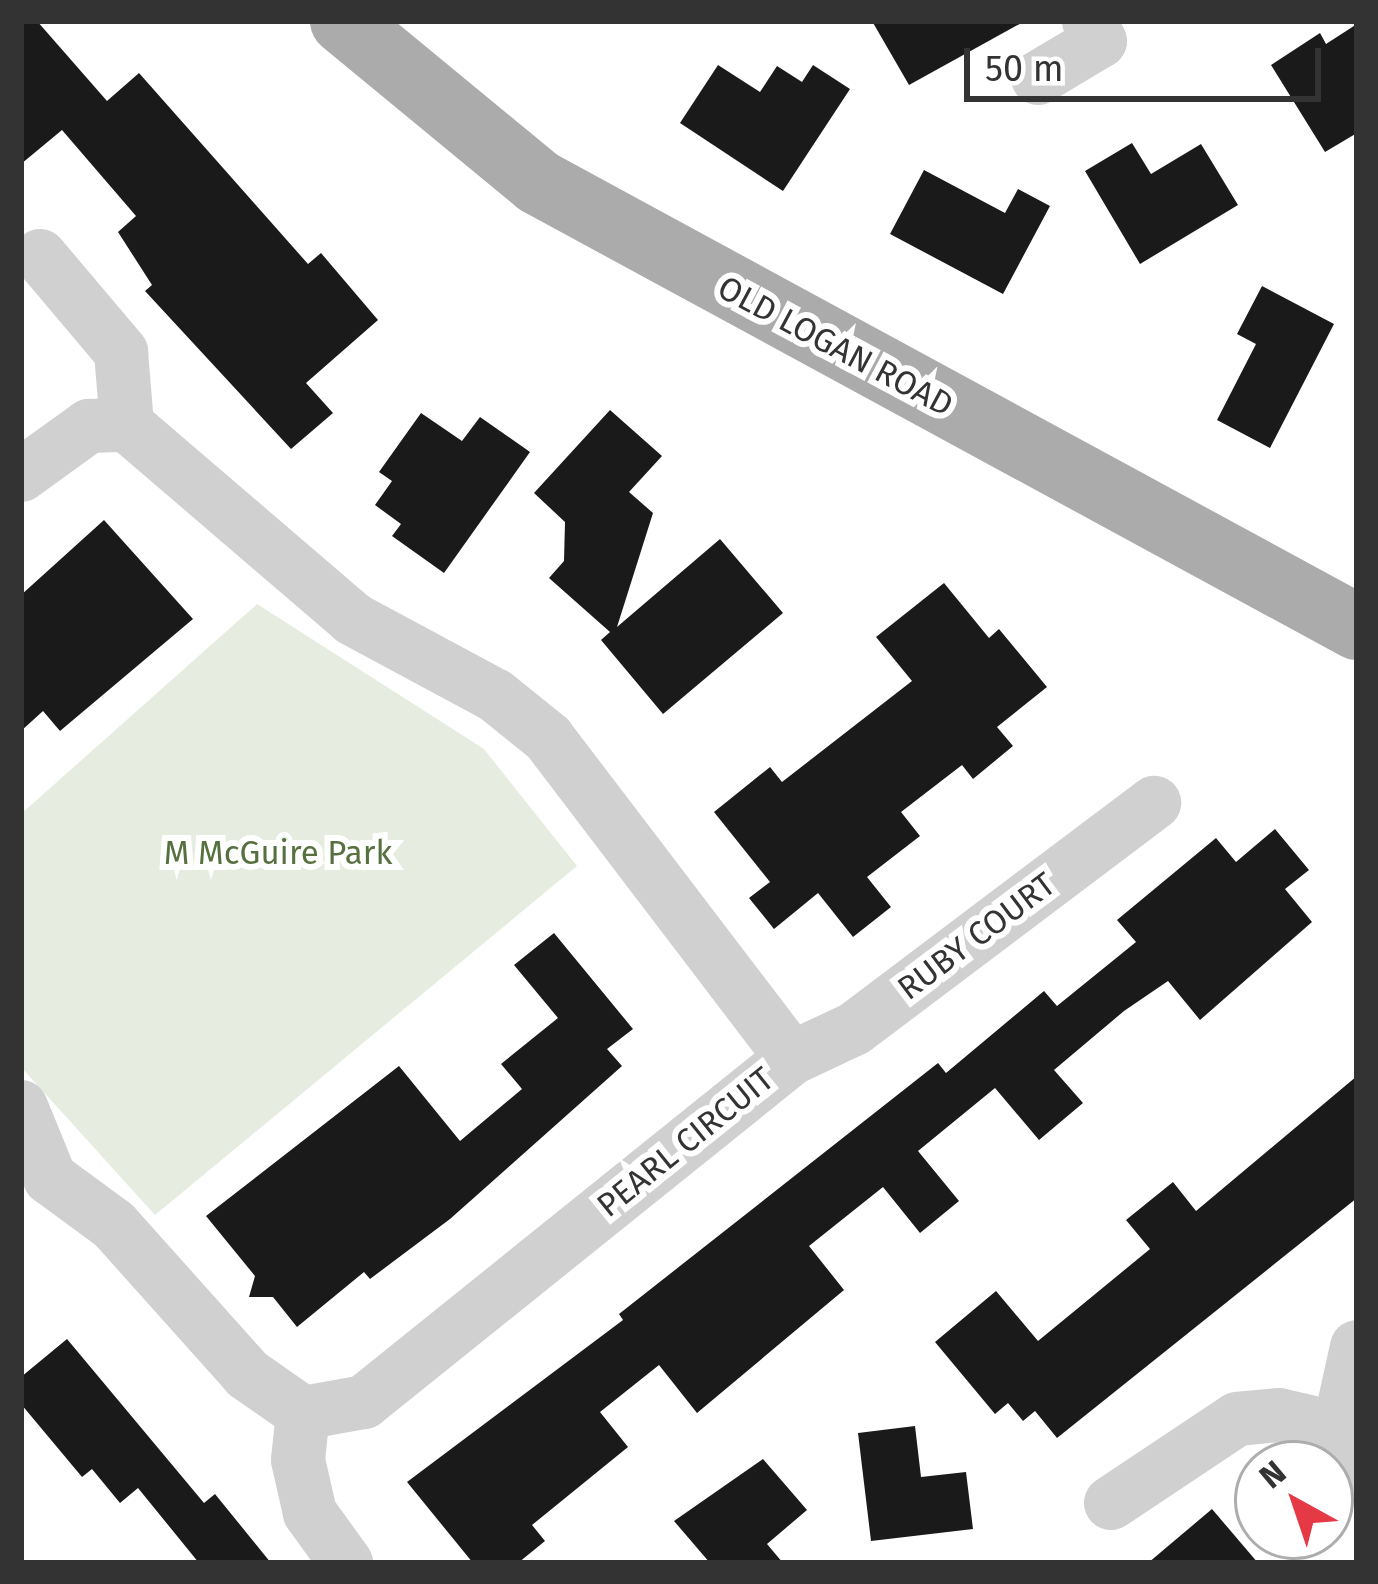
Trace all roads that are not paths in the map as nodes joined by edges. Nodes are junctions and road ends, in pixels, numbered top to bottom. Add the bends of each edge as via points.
1 (343, 21) edge
2 (1108, 28) edge
3 (1038, 78) dead end
4 (40, 256) dead end
5 (127, 425) junction
6 (21, 475) edge
7 (1357, 627) edge
8 (1154, 802) dead end
9 (792, 1058) junction
10 (21, 1107) edge
11 (36, 1192) edge
12 (1357, 1347) edge
13 (303, 1413) junction
14 (1330, 1440) edge
15 (1349, 1440) edge
16 (1111, 1503) dead end
17 (346, 1563) edge

1 - 7 main road, OLD LOGAN ROAD via 538,182
2 - 3 street
4 - 5 street via 121,352
5 - 6 street via 89,426
5 - 9 street, PEARL CIRCUIT via 322,596 496,696 548,738
8 - 9 street, RUBY COURT via 854,1029
9 - 13 street, PEARL CIRCUIT via 364,1402
10 - 11 street
11 - 13 street via 114,1225 247,1374
12 - 15 street
13 - 17 street via 298,1460 310,1513
14 - 16 street via 1279,1415 1237,1419

